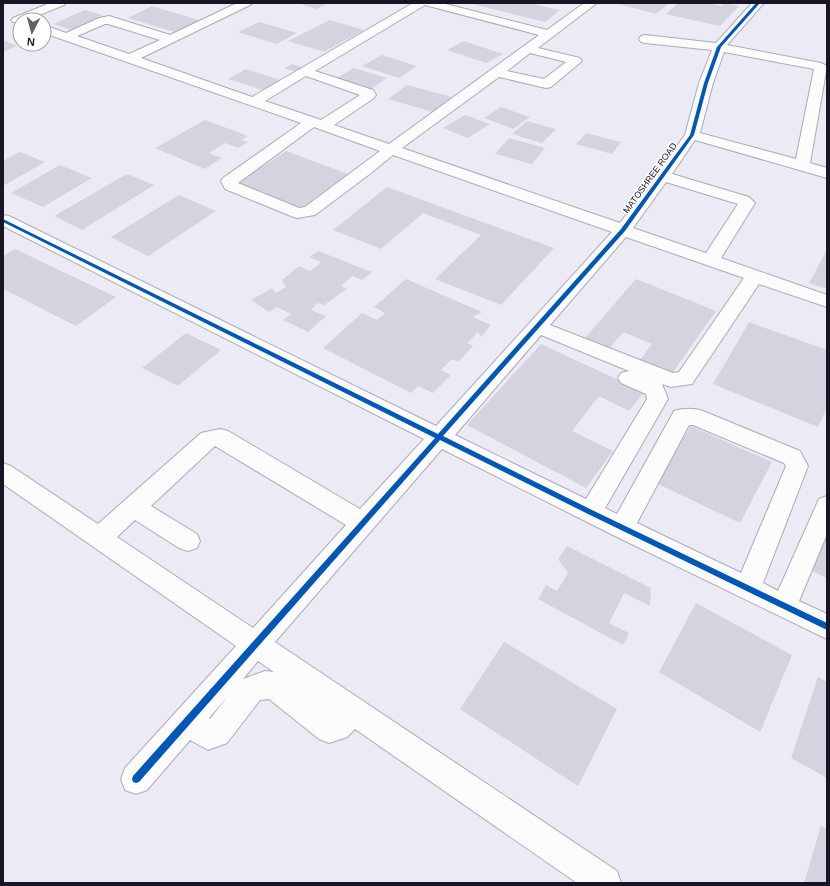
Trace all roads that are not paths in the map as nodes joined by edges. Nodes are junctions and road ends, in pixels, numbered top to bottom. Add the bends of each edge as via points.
1 (60, 3) edge
2 (246, 3) edge
3 (422, 3) edge
4 (429, 3) edge
5 (591, 3) edge
6 (758, 3) edge
7 (402, 9) edge
8 (40, 12) edge
9 (52, 32) edge
10 (732, 32) junction
11 (549, 34) junction
12 (66, 37) junction
13 (170, 39) junction
14 (645, 39) dead end
15 (660, 40) junction
16 (719, 47) junction
17 (529, 48) junction
18 (130, 59) junction
19 (824, 63) edge
20 (496, 72) junction
21 (302, 73) junction
22 (253, 102) junction
23 (317, 124) junction
24 (692, 135) junction
25 (390, 150) junction
26 (802, 166) junction
27 (827, 173) edge
28 (663, 176) junction
29 (3, 220) edge
30 (623, 230) junction
31 (710, 261) junction
32 (755, 276) junction
33 (827, 301) edge
34 (534, 331) junction
35 (440, 438) junction
36 (3, 472) edge
37 (827, 506) edge
38 (133, 507) junction
39 (590, 512) junction
40 (363, 523) junction
41 (622, 528) junction
42 (99, 538) junction
43 (188, 541) dead end
44 (748, 588) junction
45 (784, 606) junction
46 (827, 627) edge
47 (255, 645) junction
48 (287, 680) junction
49 (324, 691) junction
50 (351, 711) junction
51 (308, 712) junction
52 (187, 721) junction
53 (136, 778) dead end
54 (605, 883) edge

1 - 8 street
2 - 13 street
3 - 7 street
4 - 11 street
5 - 11 street
6 - 10 street
7 - 21 street
9 - 12 street
10 - 15 street via 720,30 708,39 683,39 666,35
10 - 16 street
11 - 17 street
12 - 13 street via 109,20
12 - 18 street
13 - 18 street
14 - 15 street
15 - 16 street
16 - 19 street
16 - 24 street
17 - 20 street
17 - 20 street via 576,61 546,84
18 - 22 street
19 - 26 street
20 - 25 street
21 - 22 street
21 - 23 street via 369,95
22 - 23 street
23 - 25 street
23 - 25 street via 229,181 231,186 297,213 309,212
24 - 26 street
24 - 28 street, MATOSHREE ROAD
25 - 30 street
26 - 27 street
28 - 30 street, MATOSHREE ROAD
28 - 31 street via 747,203
29 - 35 street
30 - 31 street
30 - 34 street, MATOSHREE ROAD
31 - 32 street
32 - 33 street
32 - 34 street via 684,379 671,380 576,335
34 - 35 street, MATOSHREE ROAD
34 - 39 street via 654,390 658,399
35 - 39 street
35 - 40 street, MATOSHREE ROAD
36 - 42 street
37 - 45 street
38 - 40 street via 209,439 220,437
38 - 42 street
38 - 43 street
39 - 41 street
40 - 47 street, MATOSHREE ROAD
41 - 44 street
41 - 44 street via 682,417 695,417 792,457 796,466
42 - 47 street
44 - 45 street
45 - 46 street
47 - 48 street
47 - 52 street, MATOSHREE ROAD
48 - 49 street
48 - 51 street
48 - 52 street via 275,686 265,685 251,689 217,732 208,735
49 - 50 street
49 - 51 street
50 - 51 street via 337,727 329,729
50 - 54 street
52 - 53 street, MATOSHREE ROAD

